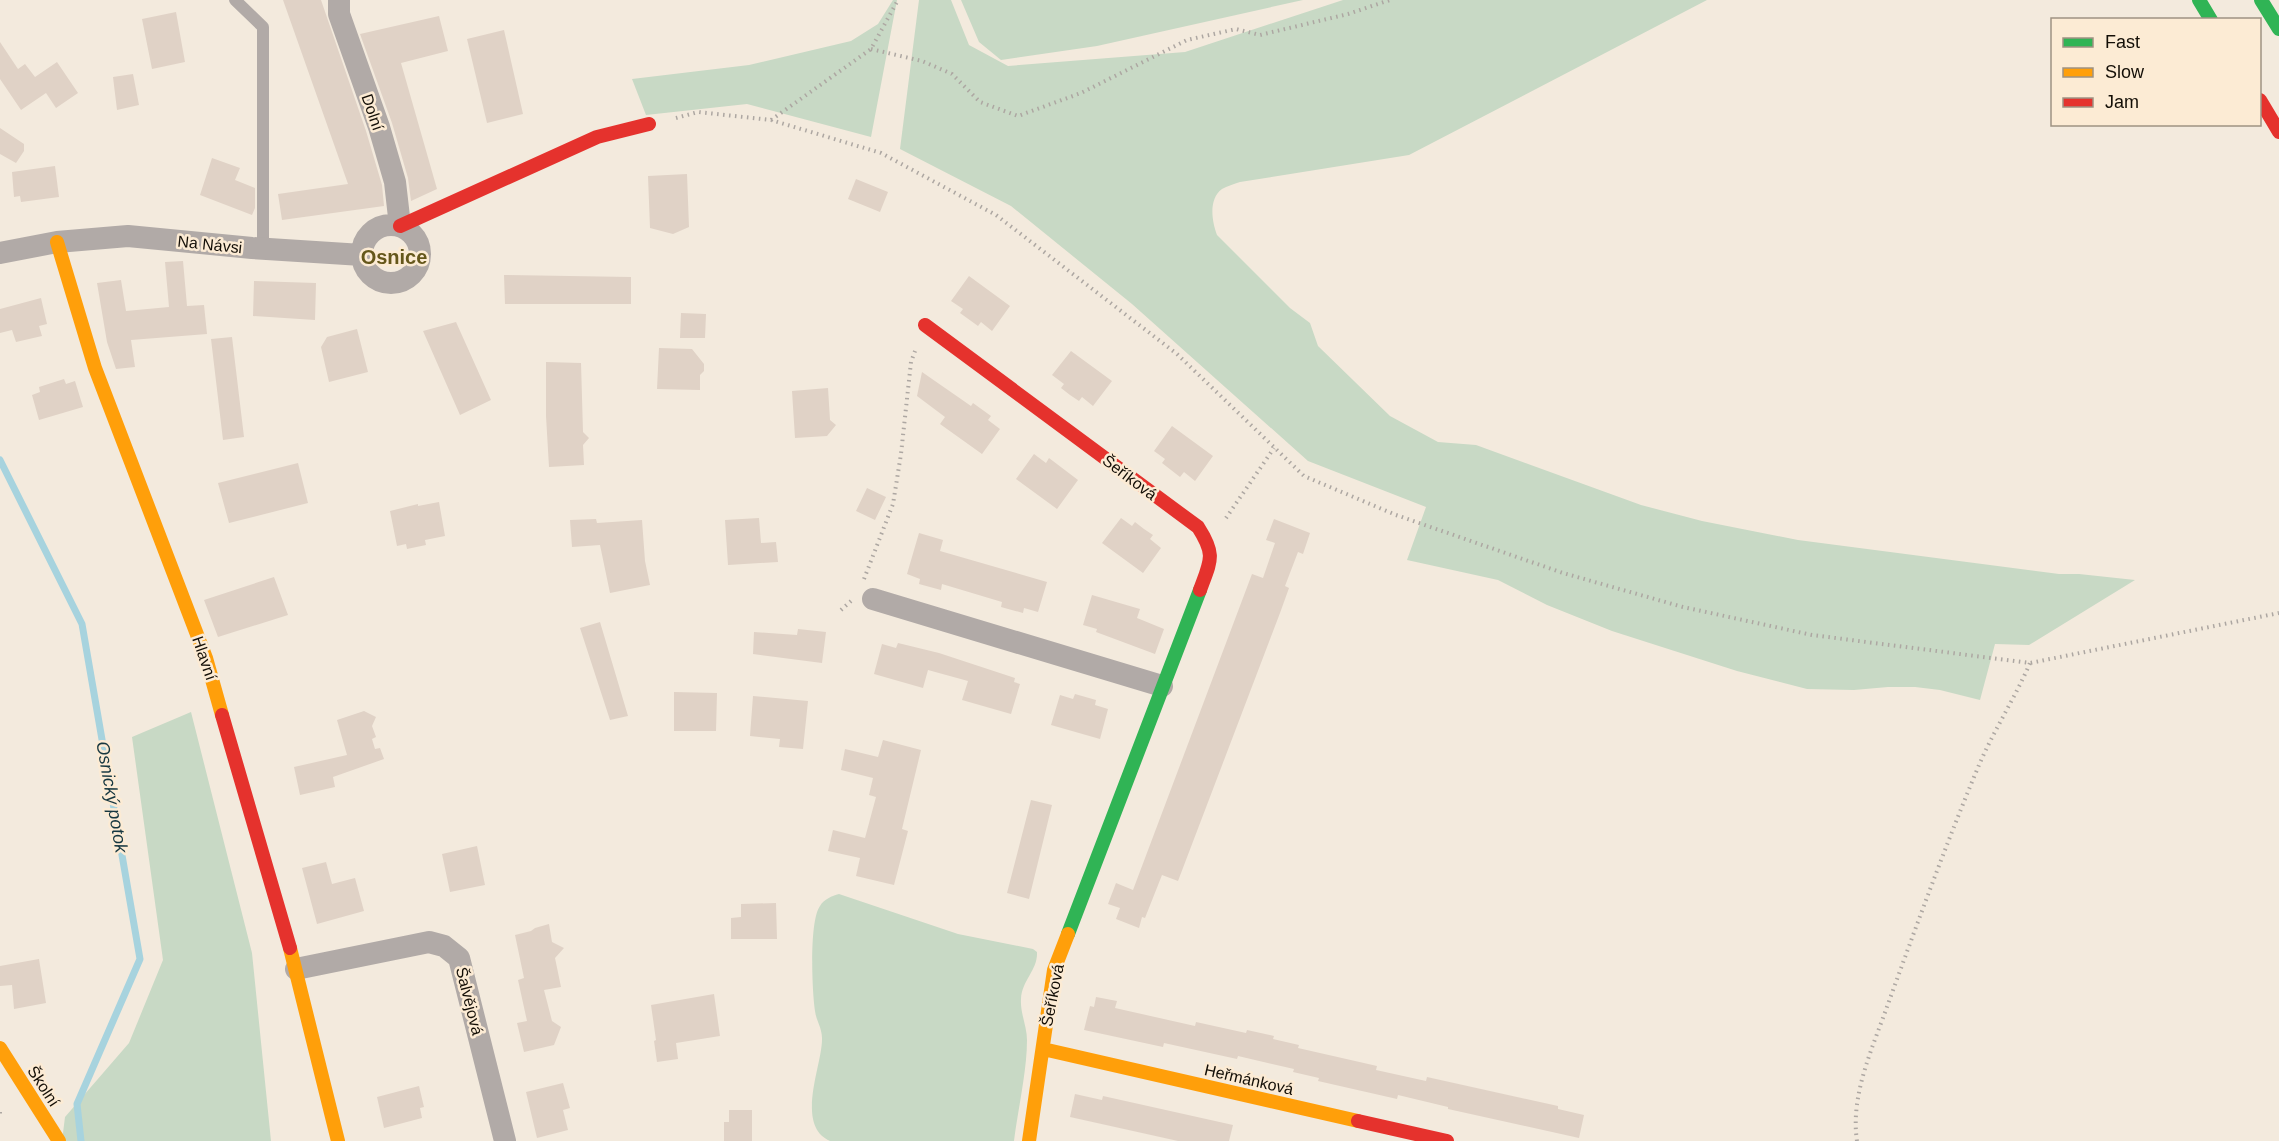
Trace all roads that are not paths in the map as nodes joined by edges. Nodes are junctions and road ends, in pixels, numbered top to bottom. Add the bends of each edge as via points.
1 (235, 0) edge
2 (339, 0) edge
3 (2199, 0) edge
4 (2261, 0) edge
5 (2210, 18) edge
6 (2279, 29) edge
7 (2261, 103) edge
8 (649, 124) road end
9 (2279, 132) edge
10 (400, 226) junction
11 (57, 242) junction
12 (263, 249) junction
13 (0, 253) edge
14 (362, 255) junction
15 (925, 325) road end
16 (868, 592) road end
17 (1162, 686) junction
18 (296, 969) junction
19 (0, 1048) edge
20 (1043, 1049) junction
21 (59, 1141) edge
22 (338, 1141) edge
23 (504, 1141) edge
24 (1029, 1141) edge
25 (1447, 1141) edge

1 - 12 lane via 263,27
2 - 10 street, Dolní via 339,14 394,182
3 - 5 main road
4 - 6 main road
7 - 9 main road
8 - 10 main road via 597,137
10 - 14 street via 382,226 374,231 367,237
10 - 14 street via 409,231 419,248 417,267 411,275 383,282 368,272
11 - 12 street, Na Návsi via 128,236
11 - 13 street
11 - 18 main road, Hlavní via 95,368 206,658
12 - 14 street, Na Návsi
15 - 17 main road, Šeříková via 1198,527 1208,543 1211,560
16 - 17 street
17 - 20 main road, Šeříková via 1054,970
18 - 22 main road, Hlavní
18 - 23 street, Šalvějová via 429,942 444,946 459,958
19 - 21 main road, Školní
20 - 24 main road, Šeříková
20 - 25 main road, Heřmánková

